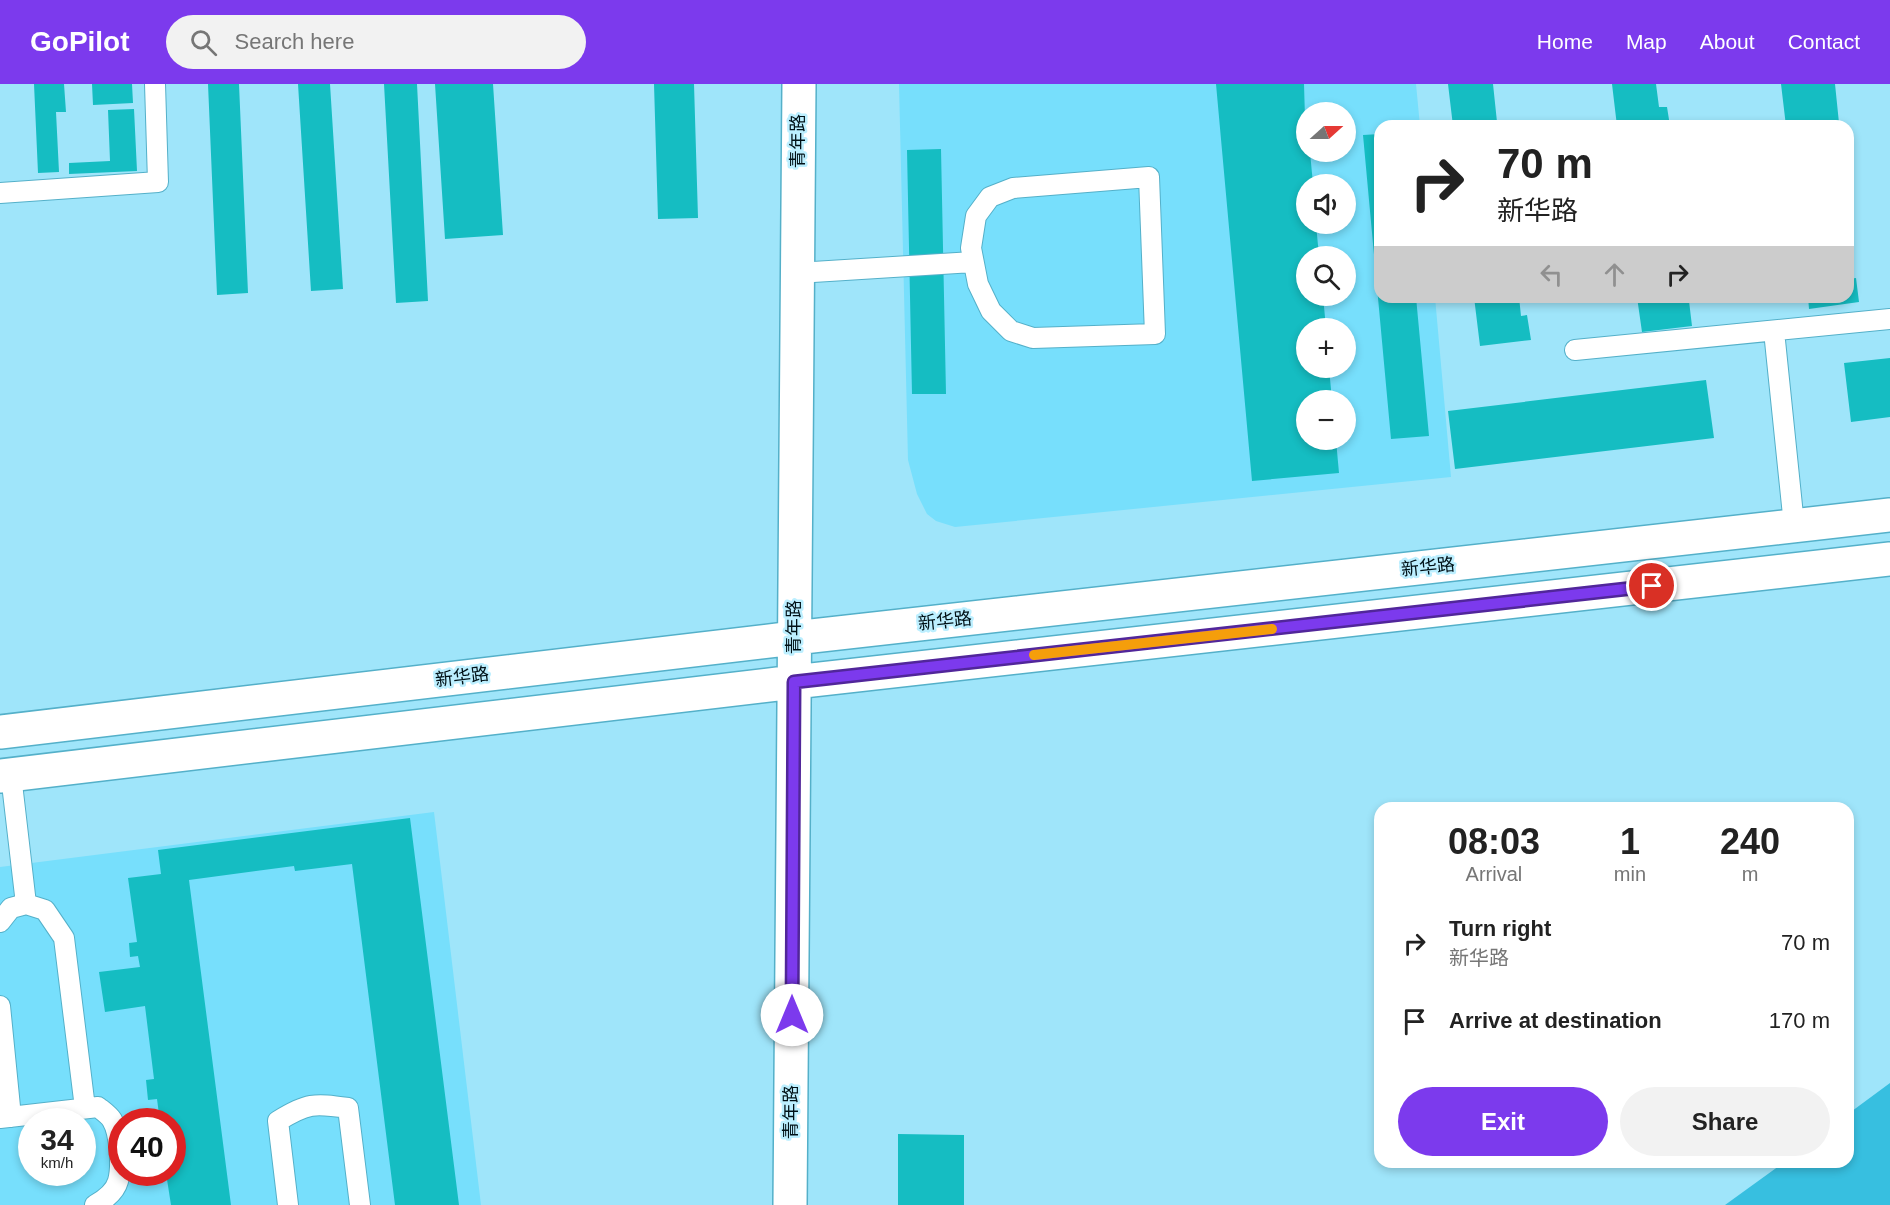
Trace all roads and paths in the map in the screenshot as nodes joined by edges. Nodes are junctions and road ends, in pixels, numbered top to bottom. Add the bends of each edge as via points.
1 (155, 84) edge
2 (798, 84) edge
3 (0, 193) edge
4 (973, 262) junction
5 (797, 273) junction
6 (1890, 319) edge
7 (1774, 330) junction
8 (1575, 350) dead end
9 (1890, 515) edge
10 (1794, 525) junction
11 (1890, 559) edge
12 (794, 638) junction
13 (794, 682) junction
14 (0, 732) edge
15 (6, 776) edge
16 (26, 904) junction
17 (0, 922) edge
18 (0, 1006) edge
19 (85, 1108) joint
20 (5, 1118) edge
21 (95, 1205) edge
22 (288, 1205) edge
23 (360, 1205) edge
24 (790, 1205) edge

1 - 3 lane via 158,182
2 - 5 main road, 青年路
4 - 4 lane via 991,311 1011,332 1033,339 1155,334 1149,177 1012,188 990,197 976,216
4 - 5 lane
5 - 12 main road, 青年路
6 - 7 lane
7 - 8 lane
7 - 10 lane
9 - 10 main road, 新华路
10 - 12 main road, 新华路
11 - 13 main road
12 - 13 main road, 青年路
12 - 14 main road, 新华路
13 - 15 main road
13 - 24 main road, 青年路
15 - 16 lane
16 - 17 lane via 11,908
16 - 19 lane via 45,910 64,938
18 - 20 lane
19 - 21 lane via 98,1107 112,1119 117,1134 118,1182 105,1200
22 - 23 lane via 278,1121 298,1108 317,1104 348,1108

